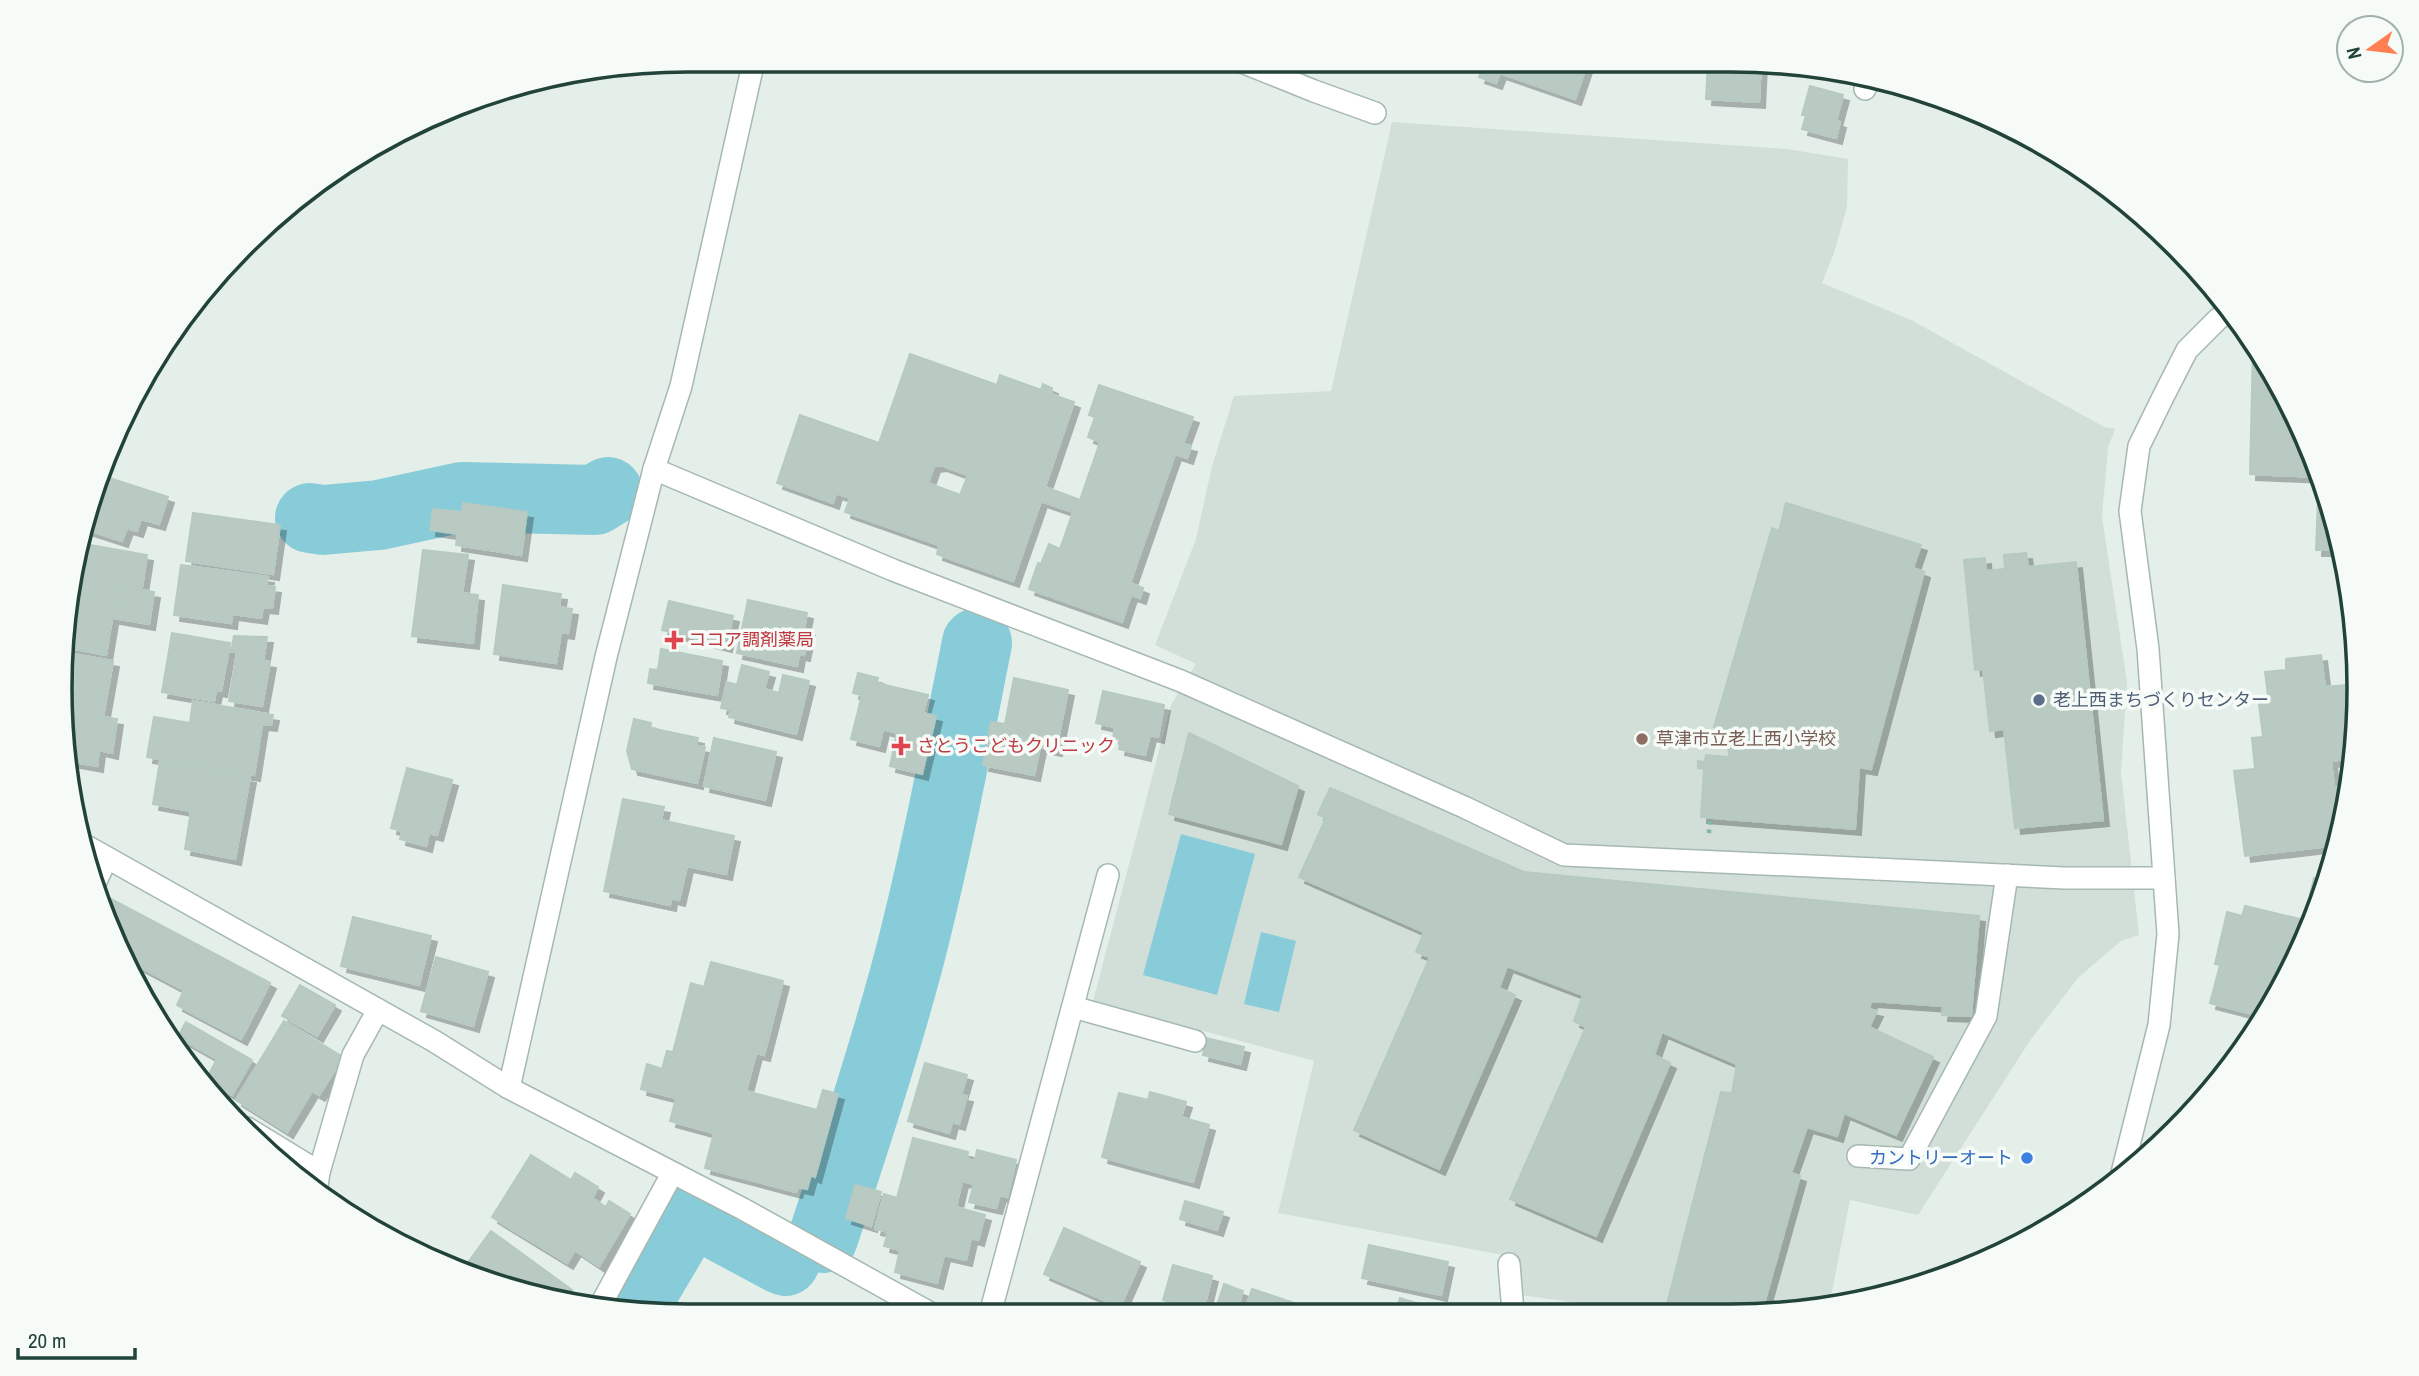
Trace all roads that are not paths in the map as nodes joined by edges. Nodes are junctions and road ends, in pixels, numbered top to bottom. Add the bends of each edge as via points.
1 (751, 72) edge
2 (1266, 72) edge
3 (1375, 113) dead end
4 (2222, 316) edge
5 (654, 469) junction
6 (98, 852) edge
7 (1108, 875) dead end
8 (2007, 875) junction
9 (2164, 878) junction
10 (1073, 1007) junction
11 (378, 1010) junction
12 (1195, 1041) dead end
13 (509, 1088) junction
14 (1858, 1156) dead end
15 (2125, 1161) edge
16 (300, 1166) edge
17 (672, 1174) junction
18 (318, 1179) edge
19 (1509, 1264) dead end
20 (604, 1298) edge
21 (914, 1304) edge
22 (993, 1304) edge
23 (1512, 1304) edge

1 - 5 street via 681,386
2 - 3 street
4 - 9 street via 2187,350 2139,446 2130,511 2148,649
5 - 8 street via 893,570 1181,681 1564,855
5 - 13 street via 606,657
6 - 11 street
7 - 10 street
8 - 9 street
8 - 14 street via 1986,1016 1909,1159
9 - 15 street via 2168,934 2159,1025
10 - 12 street
10 - 22 street
11 - 13 street
11 - 18 street via 353,1055
13 - 17 street
16 - 18 street
17 - 20 street
17 - 21 street
19 - 23 street

